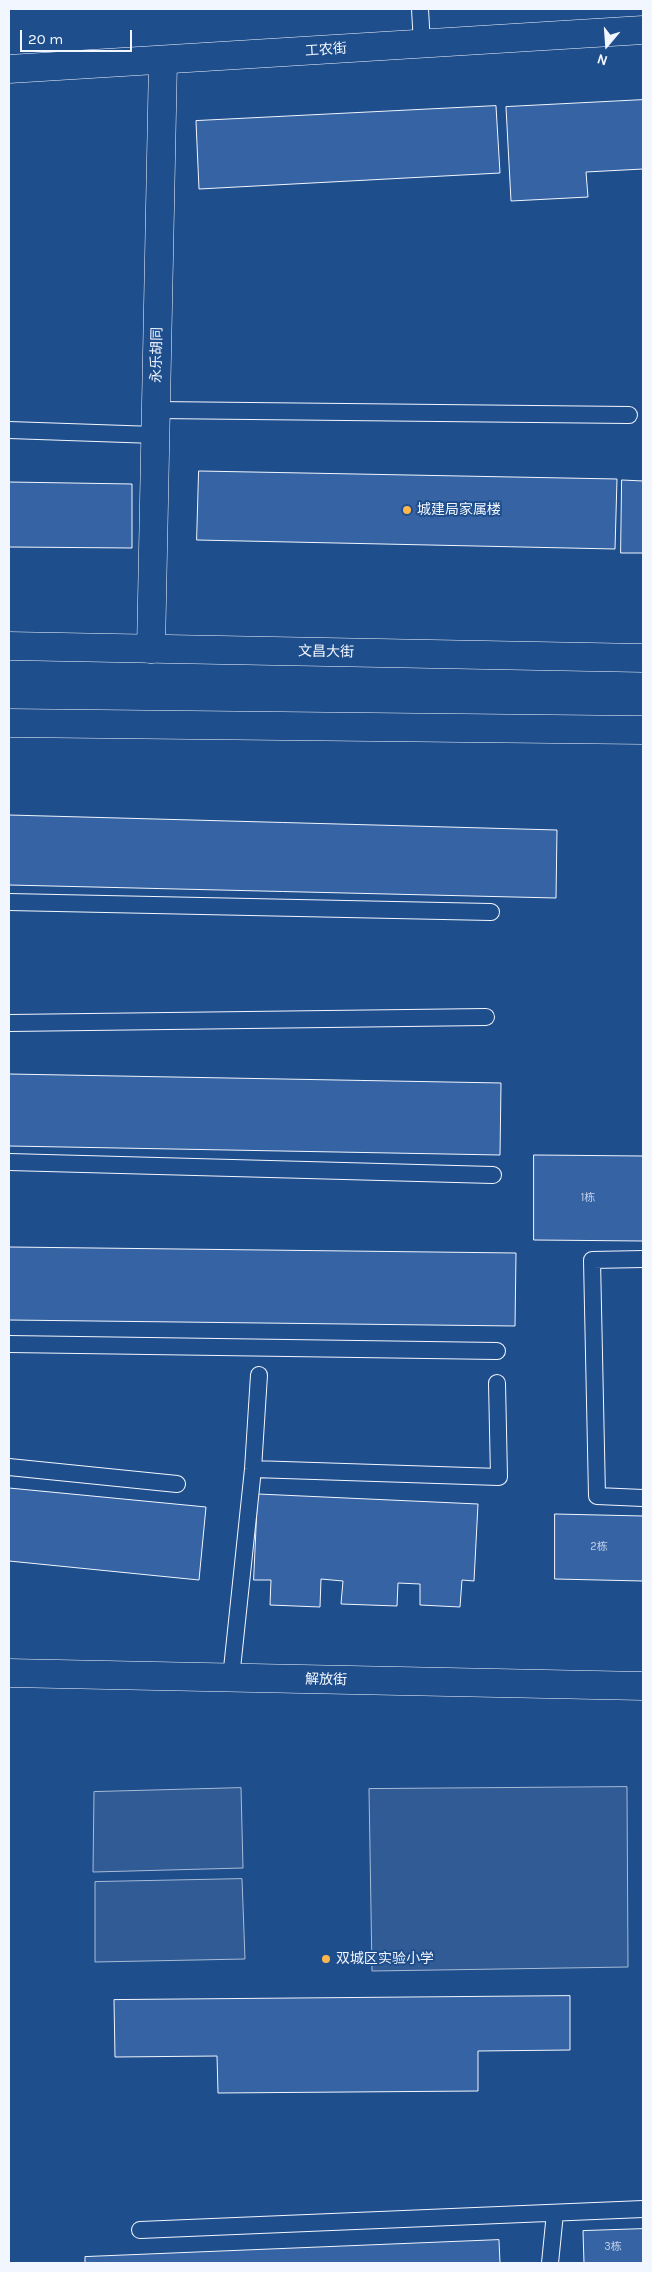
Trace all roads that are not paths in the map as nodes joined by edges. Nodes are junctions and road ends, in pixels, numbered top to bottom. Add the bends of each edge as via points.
1 (420, 9) edge
2 (643, 30) edge
3 (422, 44) junction
4 (163, 61) junction
5 (9, 69) edge
6 (629, 415) dead end
7 (156, 423) junction
8 (9, 430) edge
9 (9, 646) edge
10 (151, 649) junction
11 (643, 658) edge
12 (9, 723) edge
13 (643, 730) edge
14 (9, 902) edge
15 (491, 912) dead end
16 (486, 1017) dead end
17 (9, 1023) edge
18 (9, 1162) edge
19 (493, 1175) dead end
20 (643, 1260) edge
21 (9, 1344) edge
22 (497, 1351) dead end
23 (259, 1375) dead end
24 (497, 1383) dead end
25 (9, 1467) edge
26 (253, 1470) junction
27 (177, 1484) dead end
28 (643, 1498) edge
29 (9, 1673) edge
30 (231, 1678) junction
31 (643, 1686) edge
32 (643, 2209) edge
33 (555, 2212) junction
34 (140, 2230) dead end
35 (550, 2263) edge

1 - 3 lane
2 - 3 main road, 工农街
3 - 4 main road, 工农街
4 - 5 main road, 工农街
4 - 7 main road, 永乐胡同
6 - 7 lane
7 - 8 lane
7 - 10 main road, 永乐胡同
9 - 10 main road, 文昌大街
10 - 11 main road, 文昌大街
12 - 13 main road
14 - 15 lane
16 - 17 lane
18 - 19 lane
20 - 28 lane via 592,1260 597,1496
21 - 22 lane
23 - 26 lane
24 - 26 lane via 499,1477
25 - 27 lane
26 - 30 lane
29 - 30 main road, 解放街
30 - 31 main road, 解放街
32 - 33 lane
33 - 34 lane
33 - 35 lane

